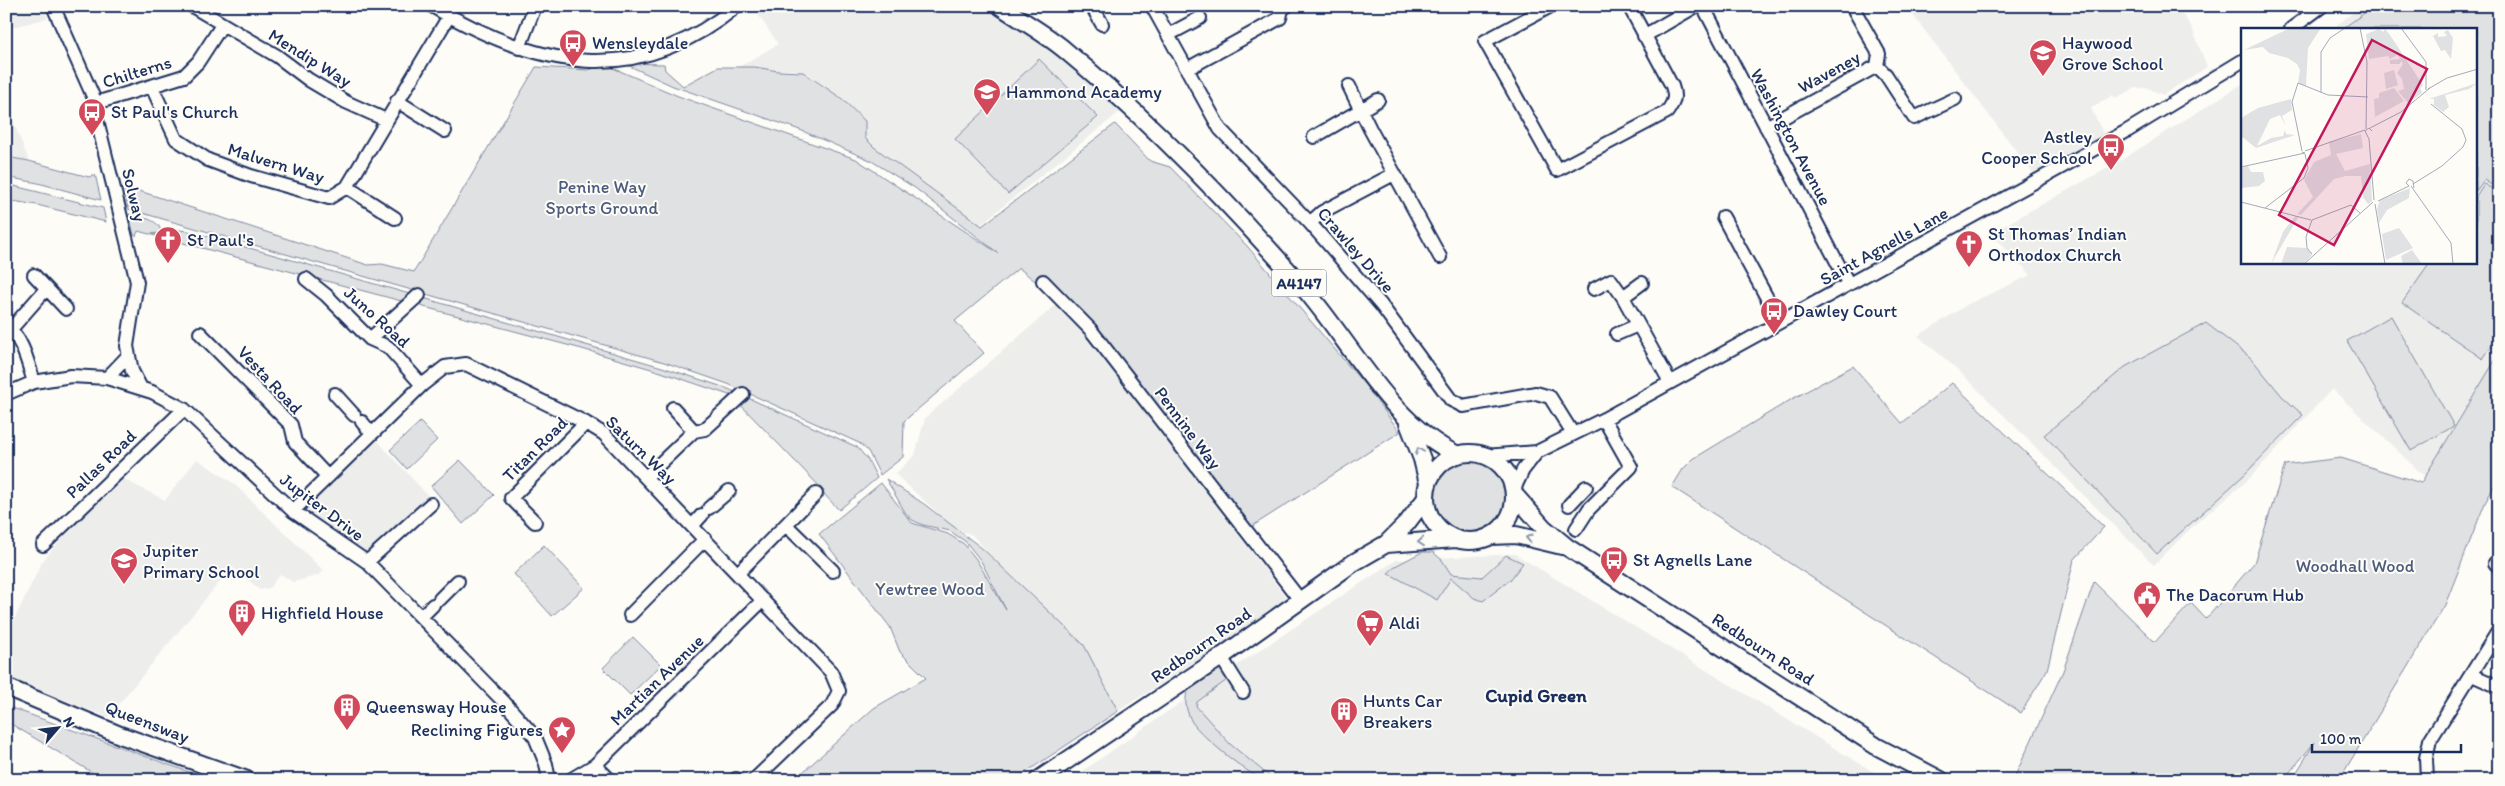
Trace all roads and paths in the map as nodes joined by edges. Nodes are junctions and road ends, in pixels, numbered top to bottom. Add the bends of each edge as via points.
1 (53, 6) edge
2 (192, 6) edge
3 (432, 6) edge
4 (535, 6) edge
5 (737, 6) edge
6 (1000, 6) edge
7 (1092, 6) edge
8 (1152, 6) edge
9 (1551, 6) edge
10 (1629, 6) edge
11 (1696, 6) edge
12 (1703, 6) edge
13 (1852, 6) edge
14 (2322, 6) edge
15 (1283, 7) edge
16 (449, 16) junction
17 (1200, 18) dead end
18 (1102, 24) dead end
19 (222, 25) junction
20 (2291, 28) edge
21 (1168, 35) junction
22 (1644, 36) junction
23 (519, 48) junction
24 (2241, 62) edge
25 (1877, 66) junction
26 (1187, 69) junction
27 (1349, 86) dead end
28 (152, 87) junction
29 (1378, 100) dead end
30 (1955, 100) dead end
31 (397, 101) junction
32 (96, 103) junction
33 (1361, 110) junction
34 (386, 120) junction
35 (1766, 127) junction
36 (445, 131) dead end
37 (1314, 137) dead end
38 (1394, 174) junction
39 (347, 187) junction
40 (1723, 217) dead end
41 (395, 218) dead end
42 (1310, 223) junction
43 (1440, 257) dead end
44 (34, 275) dead end
45 (306, 280) dead end
46 (1043, 281) dead end
47 (1642, 283) dead end
48 (1848, 283) junction
49 (46, 289) junction
50 (1594, 289) dead end
51 (419, 295) dead end
52 (1623, 297) junction
53 (66, 309) dead end
54 (1780, 322) junction
55 (1638, 324) junction
56 (9, 327) edge
57 (200, 333) dead end
58 (1617, 334) dead end
59 (370, 339) junction
60 (128, 356) junction
61 (107, 378) junction
62 (34, 382) junction
63 (1670, 382) junction
64 (422, 385) junction
65 (141, 388) junction
66 (6, 394) edge
67 (335, 394) dead end
68 (743, 394) dead end
69 (184, 408) junction
70 (673, 408) dead end
71 (1604, 419) junction
72 (1407, 420) junction
73 (586, 423) junction
74 (694, 431) junction
75 (372, 434) junction
76 (1572, 434) junction
77 (1537, 452) junction
78 (1458, 455) junction
79 (1485, 456) junction
80 (328, 477) junction
81 (646, 477) junction
82 (1427, 490) junction
83 (728, 491) dead end
84 (1513, 492) junction
85 (816, 494) dead end
86 (1578, 496) dead end
87 (431, 504) dead end
88 (1589, 509) junction
89 (293, 511) junction
90 (535, 522) dead end
91 (786, 525) junction
92 (692, 526) junction
93 (1576, 529) dead end
94 (1491, 536) junction
95 (705, 539) junction
96 (1456, 540) junction
97 (1386, 544) junction
98 (43, 545) dead end
99 (1567, 547) junction
100 (366, 562) junction
101 (833, 571) dead end
102 (738, 573) junction
103 (458, 580) dead end
104 (763, 600) junction
105 (1300, 600) junction
106 (630, 615) dead end
107 (420, 617) junction
108 (2499, 630) edge
109 (1221, 657) junction
110 (2472, 675) junction
111 (6, 687) edge
112 (2499, 687) edge
113 (1243, 692) dead end
114 (595, 765) junction
115 (764, 777) edge
116 (247, 780) edge
117 (549, 780) edge
118 (570, 780) edge
119 (610, 780) edge
120 (1038, 780) edge
121 (1941, 780) edge
122 (2427, 780) edge

1 - 32 street, Solway
2 - 19 street, Mendip Way
3 - 16 street
4 - 23 street
5 - 23 street via 698,35 641,57 560,59
6 - 72 main road, A4147 via 1064,50 1210,186 1302,286
7 - 18 street
8 - 21 street, Crawley Drive
9 - 22 street via 1485,41 1556,170 1667,112 1674,102 1672,86
10 - 22 street
11 - 22 street
12 - 35 street, Washington Avenue
13 - 25 street, Waveney via 1879,54
14 - 20 street
15 - 26 street via 1280,18
16 - 23 street
16 - 31 street, Malvern Way
17 - 21 street
19 - 28 street, Chilterns via 198,62 184,76
19 - 34 street, Mendip Way via 277,56 346,102
21 - 26 street, Crawley Drive
24 - 48 street, Saint Agnells Lane via 2120,135 1870,274
25 - 30 street via 1914,118
25 - 35 street, Waveney
26 - 42 street, Crawley Drive via 1220,129
27 - 33 street
28 - 32 street, Chilterns
28 - 39 street, Malvern Way via 176,139 208,160 330,198
29 - 33 street
31 - 34 street, Malvern Way
31 - 36 street
32 - 60 street, Solway via 96,116 137,282
33 - 37 street
33 - 38 street
34 - 39 street, Malvern Way
35 - 48 street, Washington Avenue
38 - 42 street via 1322,212
38 - 43 street
39 - 41 street
40 - 54 street
42 - 76 street, Crawley Drive via 1381,305 1451,400 1463,406 1536,393 1550,397
44 - 49 street
45 - 59 street, Juno Road via 326,294
46 - 105 street, Pennine Way via 1090,329
47 - 52 street
48 - 54 street, Saint Agnells Lane
49 - 53 street
49 - 56 street
50 - 52 street via 1611,280
51 - 59 street
52 - 55 street
54 - 63 street, Saint Agnells Lane
55 - 58 street
55 - 63 street
56 - 62 street via 22,348
57 - 80 street, Vesta Road via 291,425 295,442
59 - 64 street, Juno Road via 388,347
60 - 61 street
60 - 65 street, Solway
61 - 62 street, Jupiter Drive via 71,376
61 - 65 street, Jupiter Drive
62 - 66 street, Jupiter Drive
63 - 71 street, Saint Agnells Lane
64 - 73 street, Saturn Way via 445,367 466,364
64 - 75 street, Saturn Way
65 - 69 street, Jupiter Drive
67 - 75 street
68 - 74 street via 705,430
69 - 89 street, Jupiter Drive
69 - 98 street, Pallas Road
70 - 74 street
71 - 76 street, Saint Agnells Lane
71 - 88 street via 1631,467
72 - 78 main road, A4147 via 1438,446
82 -> 72 main road, A4147 via 1422,459
73 - 81 street, Saturn Way via 604,434
73 - 90 street, Titan Road via 511,498
74 - 81 street
75 - 80 street, Saturn Way
76 - 77 street, Saint Agnells Lane
77 - 79 street, Saint Agnells Lane
77 - 84 street, Saint Agnells Lane via 1523,470
78 - 79 main road
78 - 82 main road via 1443,462
79 - 84 main road via 1504,470
80 - 89 street, Saturn Way
81 - 92 street, Saturn Way
82 - 96 main road via 1428,511 1434,524
82 - 97 main road, Redbourn Road via 1407,523
83 - 92 street
84 - 94 main road via 1511,514
84 - 99 main road, Redbourn Road via 1544,528
85 - 91 street
86 - 88 street
87 - 100 street
88 - 93 street
89 - 100 street, Jupiter Drive
91 - 101 street
91 - 102 street
92 - 95 street, Saturn Way
94 - 96 main road via 1480,540
99 -> 94 main road, Redbourn Road via 1516,535
95 - 102 street, Saturn Way
95 - 106 street
96 -> 97 main road, Redbourn Road
97 - 105 main road, Redbourn Road
99 - 121 main road, Redbourn Road via 1876,746
100 - 107 street, Jupiter Drive
102 - 104 street, Saturn Way
103 - 107 street
104 - 114 street, Martian Avenue
104 - 115 street, Saturn Way via 832,672 839,691 832,705
105 - 109 main road, Redbourn Road
107 - 117 street, Jupiter Drive via 535,737
108 - 110 street
109 - 113 street
109 - 120 main road, Redbourn Road
110 - 112 street
110 - 122 street via 2430,740 2426,758
111 - 116 main road, Queensway via 120,735
114 - 118 street, Martian Avenue
114 - 119 street

